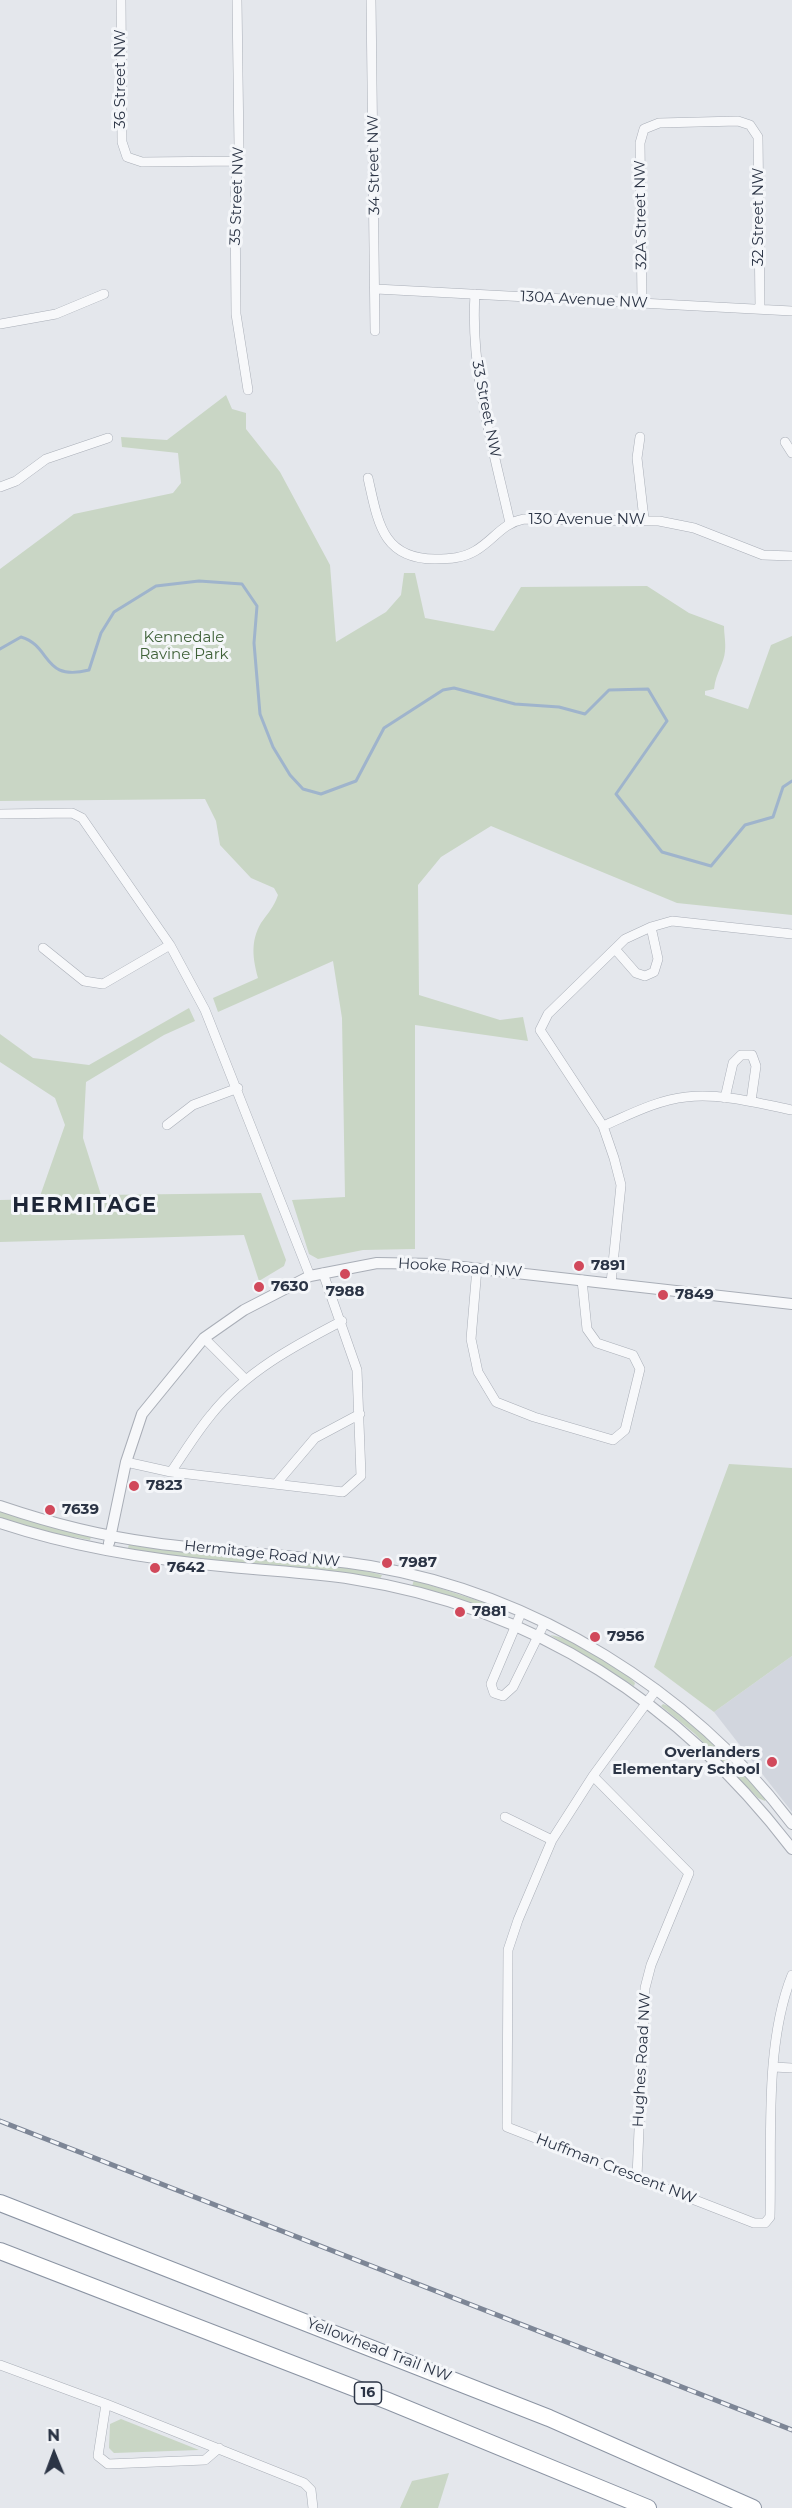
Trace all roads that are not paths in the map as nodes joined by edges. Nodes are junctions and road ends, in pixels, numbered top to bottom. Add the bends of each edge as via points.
1 (121, 0) edge
2 (237, 0) edge
3 (371, 0) edge
4 (753, 127) joint
5 (238, 161) junction
6 (376, 289) junction
7 (104, 294) dead end
8 (475, 294) junction
9 (642, 302) junction
10 (760, 309) junction
11 (792, 311) edge
12 (0, 324) edge
13 (375, 331) dead end
14 (248, 390) dead end
15 (640, 437) dead end
16 (108, 438) dead end
17 (785, 442) dead end
18 (792, 453) edge
19 (368, 478) dead end
20 (0, 487) edge
21 (644, 519) junction
22 (510, 523) junction
23 (792, 556) edge
24 (0, 814) edge
25 (651, 927) junction
26 (792, 934) edge
27 (170, 945) junction
28 (43, 948) dead end
29 (615, 950) junction
30 (238, 1088) junction
31 (725, 1098) junction
32 (751, 1101) junction
33 (792, 1110) edge
34 (167, 1125) dead end
35 (603, 1126) junction
36 (477, 1268) junction
37 (323, 1273) junction
38 (310, 1276) junction
39 (582, 1280) junction
40 (611, 1283) junction
41 (792, 1304) edge
42 (342, 1321) junction
43 (204, 1338) junction
44 (245, 1379) junction
45 (360, 1414) junction
46 (126, 1462) junction
47 (171, 1472) junction
48 (276, 1484) junction
49 (0, 1506) edge
50 (0, 1523) edge
51 (110, 1536) junction
52 (107, 1551) junction
53 (521, 1613) junction
54 (544, 1624) junction
55 (515, 1626) junction
56 (537, 1636) junction
57 (656, 1690) junction
58 (646, 1702) junction
59 (593, 1776) junction
60 (505, 1817) dead end
61 (792, 1824) edge
62 (552, 1840) junction
63 (792, 1849) edge
64 (792, 1975) edge
65 (774, 2067) junction
66 (792, 2068) edge
67 (637, 2177) junction
68 (0, 2203) edge
69 (0, 2250) edge
70 (0, 2365) edge
71 (106, 2404) junction
72 (219, 2448) junction
73 (700, 2484) junction
74 (616, 2493) junction
75 (313, 2508) edge
76 (643, 2508) edge
77 (648, 2508) edge
78 (753, 2508) edge
79 (761, 2508) edge

1 - 5 street, 36 Street NW via 122,142 127,157 142,162
2 - 5 street, 35 Street NW
3 - 6 street, 34 Street NW
4 - 9 street, 32A Street NW via 738,121 659,123 644,129 640,143
4 - 10 street, 32 Street NW via 759,145
5 - 14 street, 35 Street NW via 236,314
6 - 8 street, 130A Avenue NW
6 - 13 street, 34 Street NW
7 - 12 street via 56,314
8 - 9 street, 130A Avenue NW
8 - 22 street, 33 Street NW via 473,333 477,371
9 - 10 street, 130A Avenue NW
10 - 11 street, 130A Avenue NW
15 - 21 street via 637,458
16 - 20 street via 46,459 16,481
17 - 18 street
19 - 22 street, 130 Avenue NW via 378,517 391,543 412,558 468,555
21 - 22 street, 130 Avenue NW via 524,519
21 - 23 street, 130 Avenue NW via 694,528 763,555
24 - 27 street via 72,813 82,818
25 - 26 street via 672,921
25 - 29 street via 625,939
25 - 29 street via 658,959 654,972 645,976 636,973
27 - 28 street via 103,984 84,981
27 - 30 street via 205,1010
29 - 35 street via 548,1014 540,1030
30 - 34 street via 192,1105
30 - 38 street
31 - 32 street
31 - 32 street via 733,1063 741,1054 752,1055 756,1066
31 - 35 street via 686,1097 645,1108
32 - 33 street
35 - 40 street via 621,1185
36 - 37 street, Hooke Road NW via 377,1263
36 - 39 street, Hooke Road NW
36 - 39 street via 471,1339 478,1372 496,1402 534,1418 613,1440 625,1430 640,1369 633,1355 597,1343 587,1329
37 - 38 street, Hooke Road NW
37 - 42 street
38 - 43 street, Hooke Road NW via 244,1310
39 - 40 street, Hooke Road NW
40 - 41 street, Hooke Road NW
42 - 44 street via 294,1346
42 - 45 street via 357,1370
43 - 44 street
43 - 46 street, Hooke Road NW via 142,1414
44 - 47 street via 211,1414
45 - 48 street via 315,1438
45 - 48 street via 361,1476 349,1487 342,1492
46 - 47 street
46 - 51 street, Hooke Road NW
47 - 48 street
49 - 51 street, Hermitage Road NW
50 - 52 street, Hermitage Road NW
51 - 52 street, Hooke Road NW
51 - 53 street, Hermitage Road NW via 370,1566 461,1588
52 - 55 street, Hermitage Road NW via 384,1585 439,1598
53 - 54 street, Hermitage Road NW
53 - 55 street
54 - 56 street
54 - 57 street, Hermitage Road NW via 586,1644
55 - 56 street, Hermitage Road NW
55 - 56 street via 491,1684 494,1693 503,1696 513,1687
56 - 58 street, Hermitage Road NW via 596,1667
57 - 58 street, Huffman Crescent NW
57 - 61 street, Hermitage Road NW via 727,1750
58 - 59 street, Huffman Crescent NW
58 - 63 street, Hermitage Road NW via 724,1769
59 - 62 street, Huffman Crescent NW
59 - 67 street, Hughes Road NW via 689,1872 645,1988
60 - 62 street
62 - 67 street, Huffman Crescent NW via 508,1950 507,2127
64 - 65 street, Huffman Crescent NW via 782,2001
65 - 66 street
65 - 67 street, Huffman Crescent NW via 770,2217 765,2223 754,2223
68 - 73 highway, Yellowhead Trail NW via 444,2376
69 - 74 highway, 16
70 - 71 street
71 - 72 street
71 - 72 street via 98,2456 108,2464 205,2460
72 - 75 street via 304,2483 311,2490
73 - 78 highway, Yellowhead Trail NW
73 - 79 highway
74 - 76 highway
74 - 77 highway, 16

